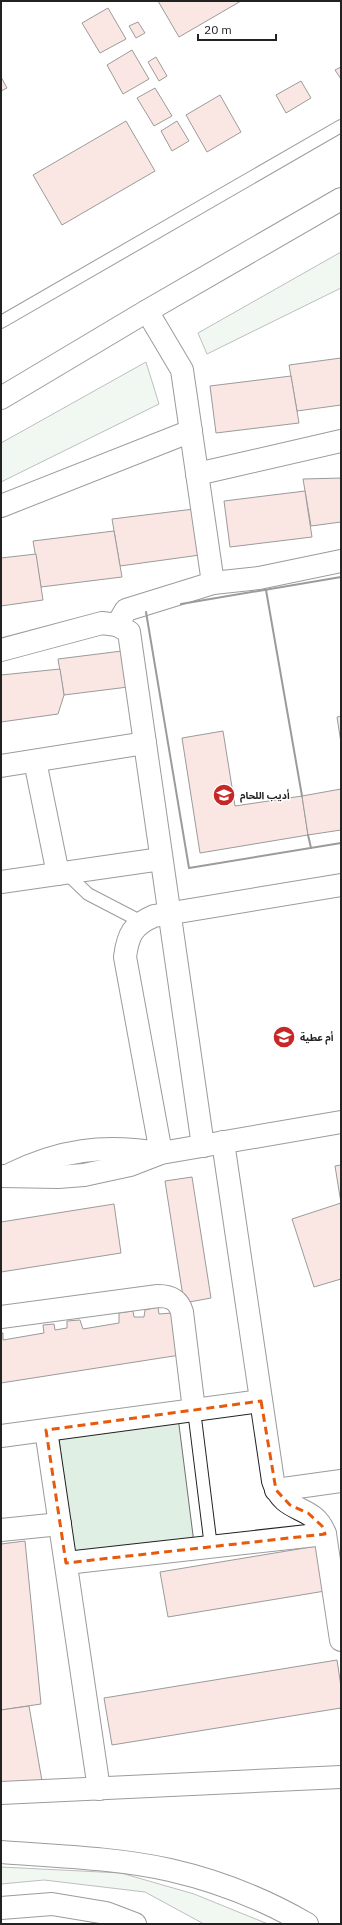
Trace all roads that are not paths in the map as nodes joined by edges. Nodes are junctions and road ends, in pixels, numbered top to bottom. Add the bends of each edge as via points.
1 (341, 126) edge
2 (341, 199) edge
3 (147, 311) junction
4 (1, 322) edge
5 (1, 398) edge
6 (191, 431) junction
7 (341, 441) edge
8 (197, 474) junction
9 (1, 506) edge
10 (341, 560) edge
11 (213, 583) junction
12 (117, 625) junction
13 (1, 650) edge
14 (144, 743) junction
15 (35, 761) junction
16 (1, 766) edge
17 (161, 859) junction
18 (62, 873) junction
19 (1, 882) edge
20 (341, 885) edge
21 (168, 914) junction
22 (142, 922) junction
23 (341, 1122) edge
24 (213, 1144) junction
25 (161, 1153) junction
26 (4, 1176) edge
27 (1, 1317) edge
28 (261, 1401) junction
29 (194, 1410) junction
30 (46, 1430) junction
31 (1, 1436) edge
32 (341, 1481) edge
33 (276, 1490) junction
34 (60, 1524) junction
35 (1, 1530) edge
36 (325, 1534) junction
37 (211, 1547) junction
38 (66, 1563) junction
39 (341, 1640) edge
40 (341, 1777) edge
41 (99, 1789) junction
42 (1, 1793) edge
43 (1, 1852) edge
44 (1, 1908) edge
45 (135, 1924) edge
46 (307, 1924) edge

1 - 4 lane
2 - 3 main road
3 - 5 main road
3 - 6 main road via 182,370
6 - 8 main road
6 - 9 main road
7 - 8 main road
8 - 11 main road
10 - 11 main road via 259,578
11 - 12 main road via 126,610
12 - 13 main road via 102,623
12 - 14 main road via 129,632
14 - 15 main road
14 - 17 main road
15 - 16 main road
15 - 18 main road
17 - 18 main road
17 - 21 main road
18 - 19 main road
18 - 22 lane via 88,894
20 - 21 main road
21 - 22 main road via 154,916
21 - 24 main road
22 - 25 main road via 132,931 126,957
23 - 24 main road
24 - 25 main road
24 - 28 main road
25 - 26 main road via 130,1165 84,1175 58,1178
27 - 29 main road via 158,1296 172,1297 182,1312
28 - 29 main road
28 - 33 main road
29 - 30 main road
29 - 37 lane
30 - 31 main road
30 - 34 main road
32 - 33 main road
33 - 36 main road via 290,1506 316,1518
34 - 35 main road
34 - 38 main road
36 - 37 main road
36 - 39 main road
37 - 38 main road
38 - 41 main road
40 - 41 main road
41 - 42 main road
43 - 46 main road via 99,1860 169,1870 231,1887
44 - 45 main road via 52,1904 106,1913

